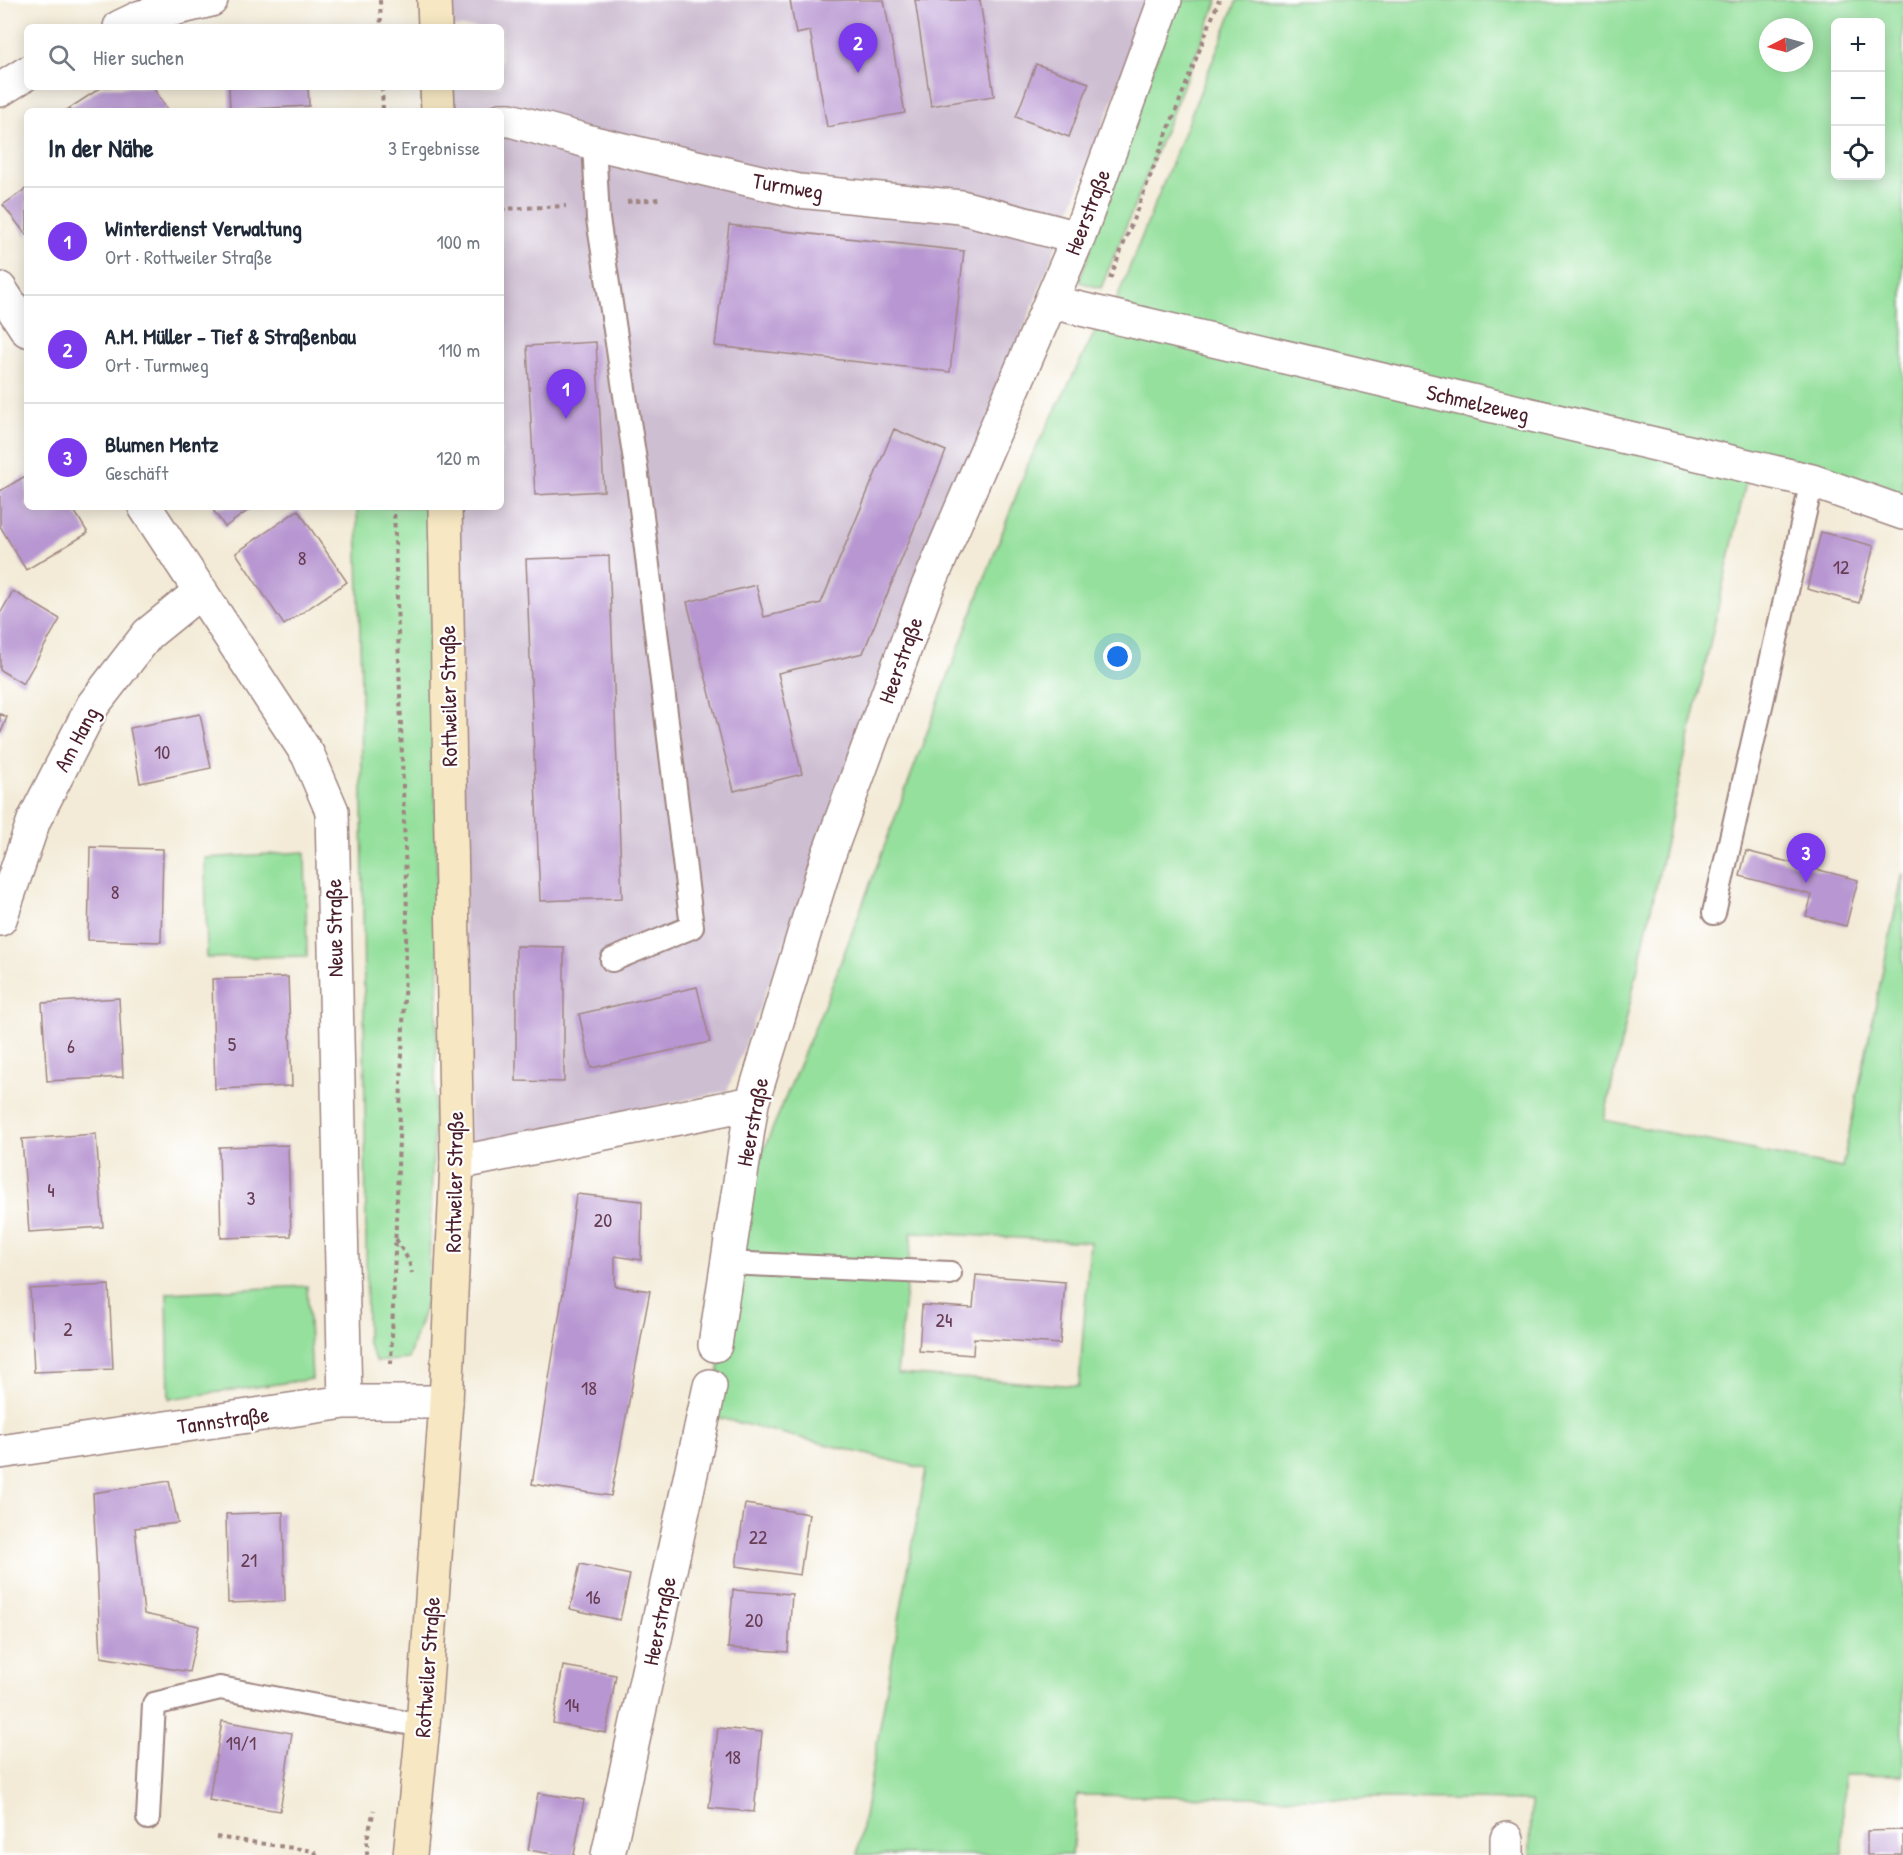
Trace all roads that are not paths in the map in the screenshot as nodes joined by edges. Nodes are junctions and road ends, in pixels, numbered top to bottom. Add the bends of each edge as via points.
1 (211, 0) edge
2 (434, 0) edge
3 (1165, 0) edge
4 (126, 24) edge
5 (435, 24) edge
6 (24, 75) edge
7 (0, 90) edge
8 (437, 90) edge
9 (438, 108) edge
10 (504, 120) edge
11 (594, 143) junction
12 (1078, 238) junction
13 (0, 289) edge
14 (1051, 302) junction
15 (24, 325) edge
16 (1812, 482) junction
17 (147, 510) edge
18 (444, 510) edge
19 (1903, 513) edge
20 (201, 591) junction
21 (1714, 913) dead end
22 (0, 919) edge
23 (612, 960) dead end
24 (752, 1103) junction
25 (457, 1163) junction
26 (728, 1263) junction
27 (950, 1273) dead end
28 (715, 1345) dead end
29 (710, 1386) dead end
30 (345, 1402) junction
31 (446, 1402) junction
32 (0, 1452) edge
33 (423, 1726) junction
34 (148, 1818) dead end
35 (410, 1855) edge
36 (608, 1855) edge

1 - 4 street via 141,16
2 - 5 street
3 - 12 street, Heerstraße
6 - 7 street
8 - 9 street
10 - 11 street, Turmweg
11 - 12 street, Turmweg via 799,191 961,207
11 - 23 lane via 598,219 636,467 692,927
12 - 14 street, Heerstraße
13 - 15 street
14 - 16 street, Schmelzeweg
14 - 24 street, Heerstraße via 921,602 827,859
16 - 19 street, Schmelzeweg
16 - 21 lane
17 - 20 street, Neue Straße
18 - 25 street, Rottweiler Straße
20 - 22 street, Am Hang via 148,634 93,705 34,820
20 - 30 street, Neue Straße via 308,755 332,811
24 - 25 street
24 - 26 street, Heerstraße
25 - 31 street, Rottweiler Straße
26 - 27 lane
26 - 28 street, Heerstraße
29 - 36 street, Heerstraße
30 - 31 street, Tannstraße
30 - 32 street, Tannstraße
31 - 33 street, Rottweiler Straße
33 - 34 lane via 220,1688 154,1704
33 - 35 street, Rottweiler Straße

